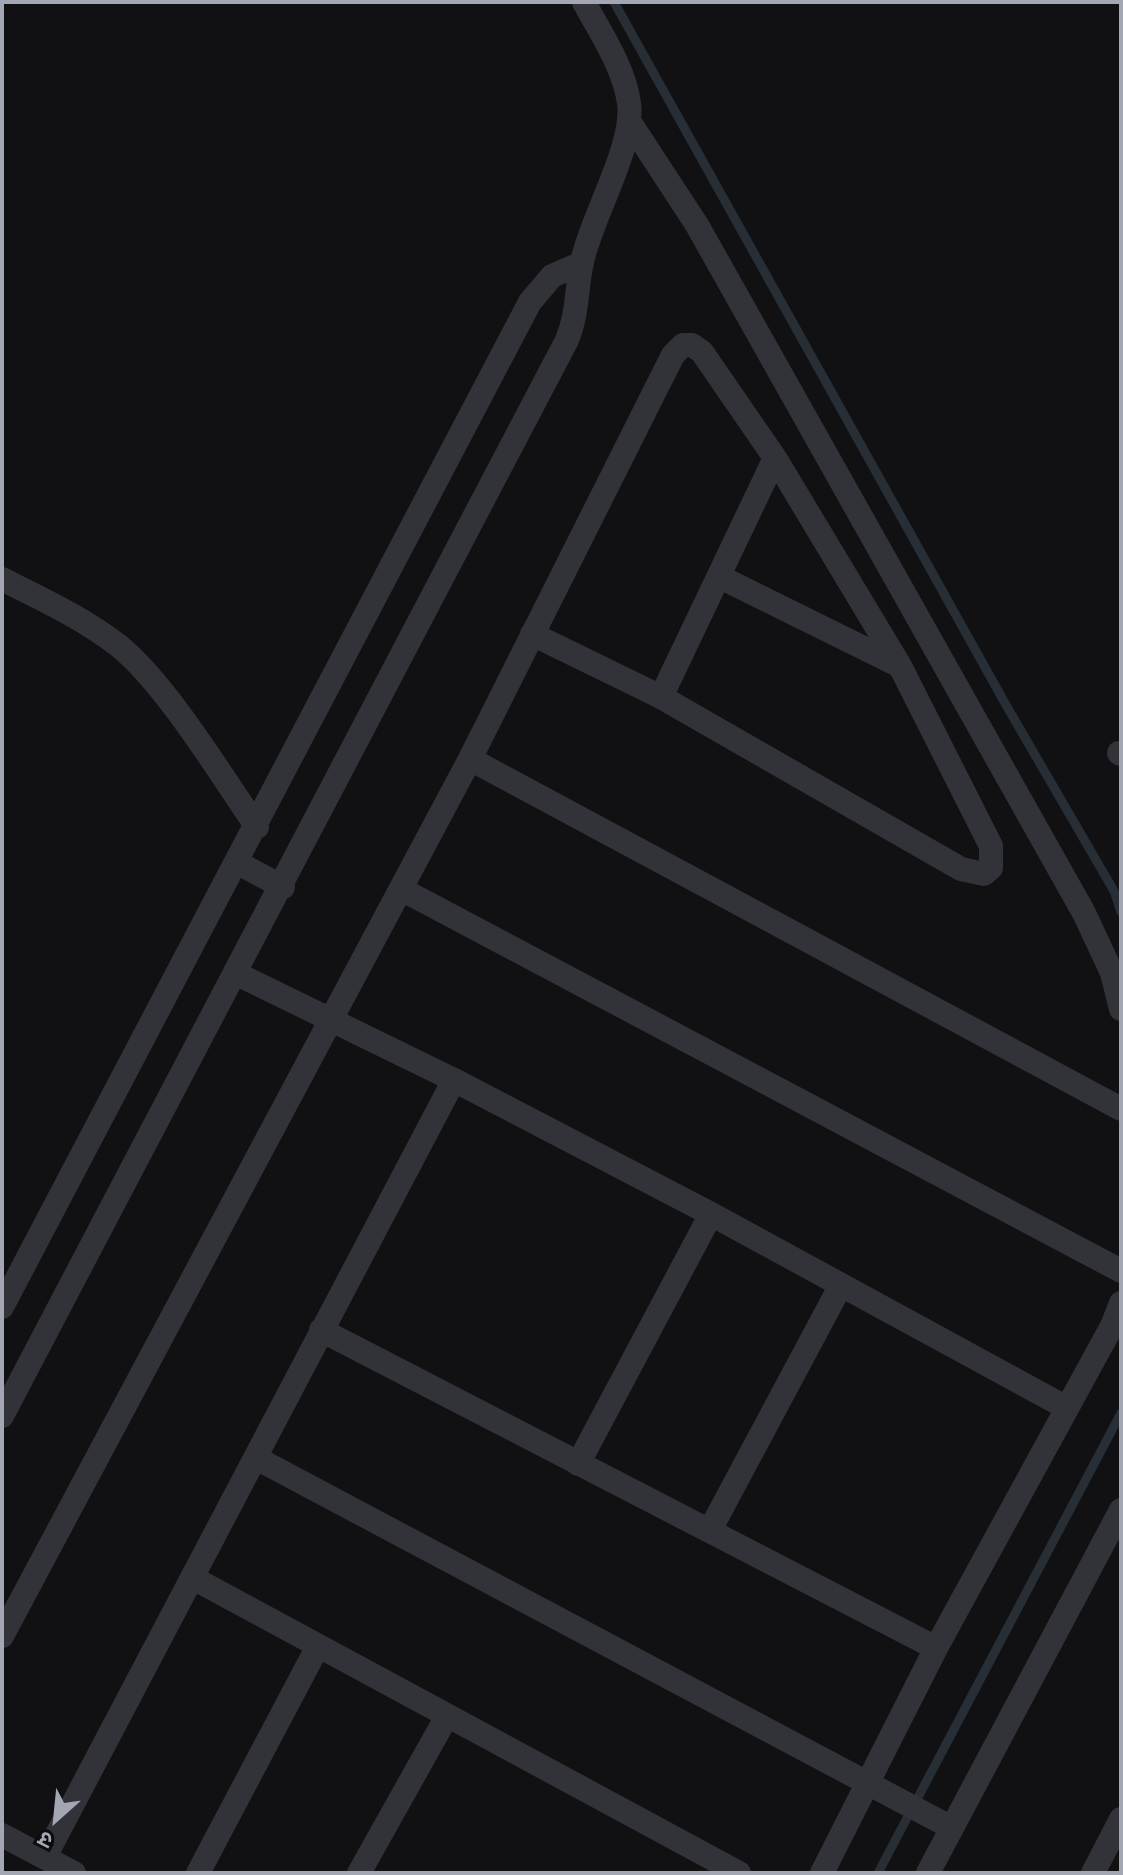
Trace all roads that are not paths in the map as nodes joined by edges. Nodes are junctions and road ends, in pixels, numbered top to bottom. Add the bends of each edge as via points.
1 (584, 2) edge
2 (629, 121) junction
3 (582, 263) junction
4 (775, 458) junction
5 (720, 577) junction
6 (2, 579) edge
7 (532, 634) junction
8 (900, 666) junction
9 (661, 697) junction
10 (470, 759) junction
11 (257, 827) junction
12 (238, 863) junction
13 (283, 887) junction
14 (401, 889) junction
15 (235, 973) junction
16 (1121, 1009) edge
17 (329, 1020) junction
18 (454, 1080) junction
19 (1121, 1109) edge
20 (711, 1214) junction
21 (1121, 1271) edge
22 (841, 1285) junction
23 (1121, 1303) edge
24 (2, 1307) edge
25 (321, 1330) junction
26 (1067, 1408) junction
27 (2, 1416) edge
28 (256, 1458) junction
29 (578, 1464) junction
30 (1121, 1510) edge
31 (710, 1530) junction
32 (193, 1578) junction
33 (2, 1636) edge
34 (318, 1646) junction
35 (936, 1648) junction
36 (447, 1716) junction
37 (870, 1783) junction
38 (1121, 1819) edge
39 (952, 1828) junction
40 (2, 1835) edge
41 (45, 1857) junction
42 (74, 1873) edge
43 (198, 1873) edge
44 (359, 1873) edge
45 (739, 1873) edge
46 (822, 1873) edge
47 (928, 1873) edge
48 (1093, 1873) edge

1 - 2 street via 620,71
2 - 3 street
2 - 16 street via 697,225 1084,913 1112,973
3 - 11 street via 552,276 530,302
3 - 13 street via 579,300 567,340
4 - 5 street
4 - 7 street via 702,352 683,345 673,355
4 - 8 street
5 - 8 street
5 - 9 street
6 - 11 street via 70,613 121,648 158,689
7 - 9 street
7 - 10 street
8 - 9 street via 991,846 991,868 984,874 961,869
10 - 14 street
10 - 19 street
11 - 12 street
12 - 13 street
12 - 24 street
13 - 15 street
14 - 17 street
14 - 21 street
15 - 17 street
15 - 27 street
17 - 18 street
17 - 33 street
18 - 20 street
18 - 25 street
20 - 22 street
20 - 29 street
22 - 26 street
22 - 31 street
23 - 26 street
25 - 28 street
25 - 29 street
26 - 35 street
28 - 32 street
28 - 37 street
29 - 31 street
30 - 39 street
31 - 35 street
32 - 34 street
32 - 41 street
34 - 36 street
34 - 43 street
35 - 37 street
36 - 44 street
36 - 45 street
37 - 39 street
37 - 46 street
38 - 48 street
39 - 47 street
40 - 41 street
41 - 42 street

